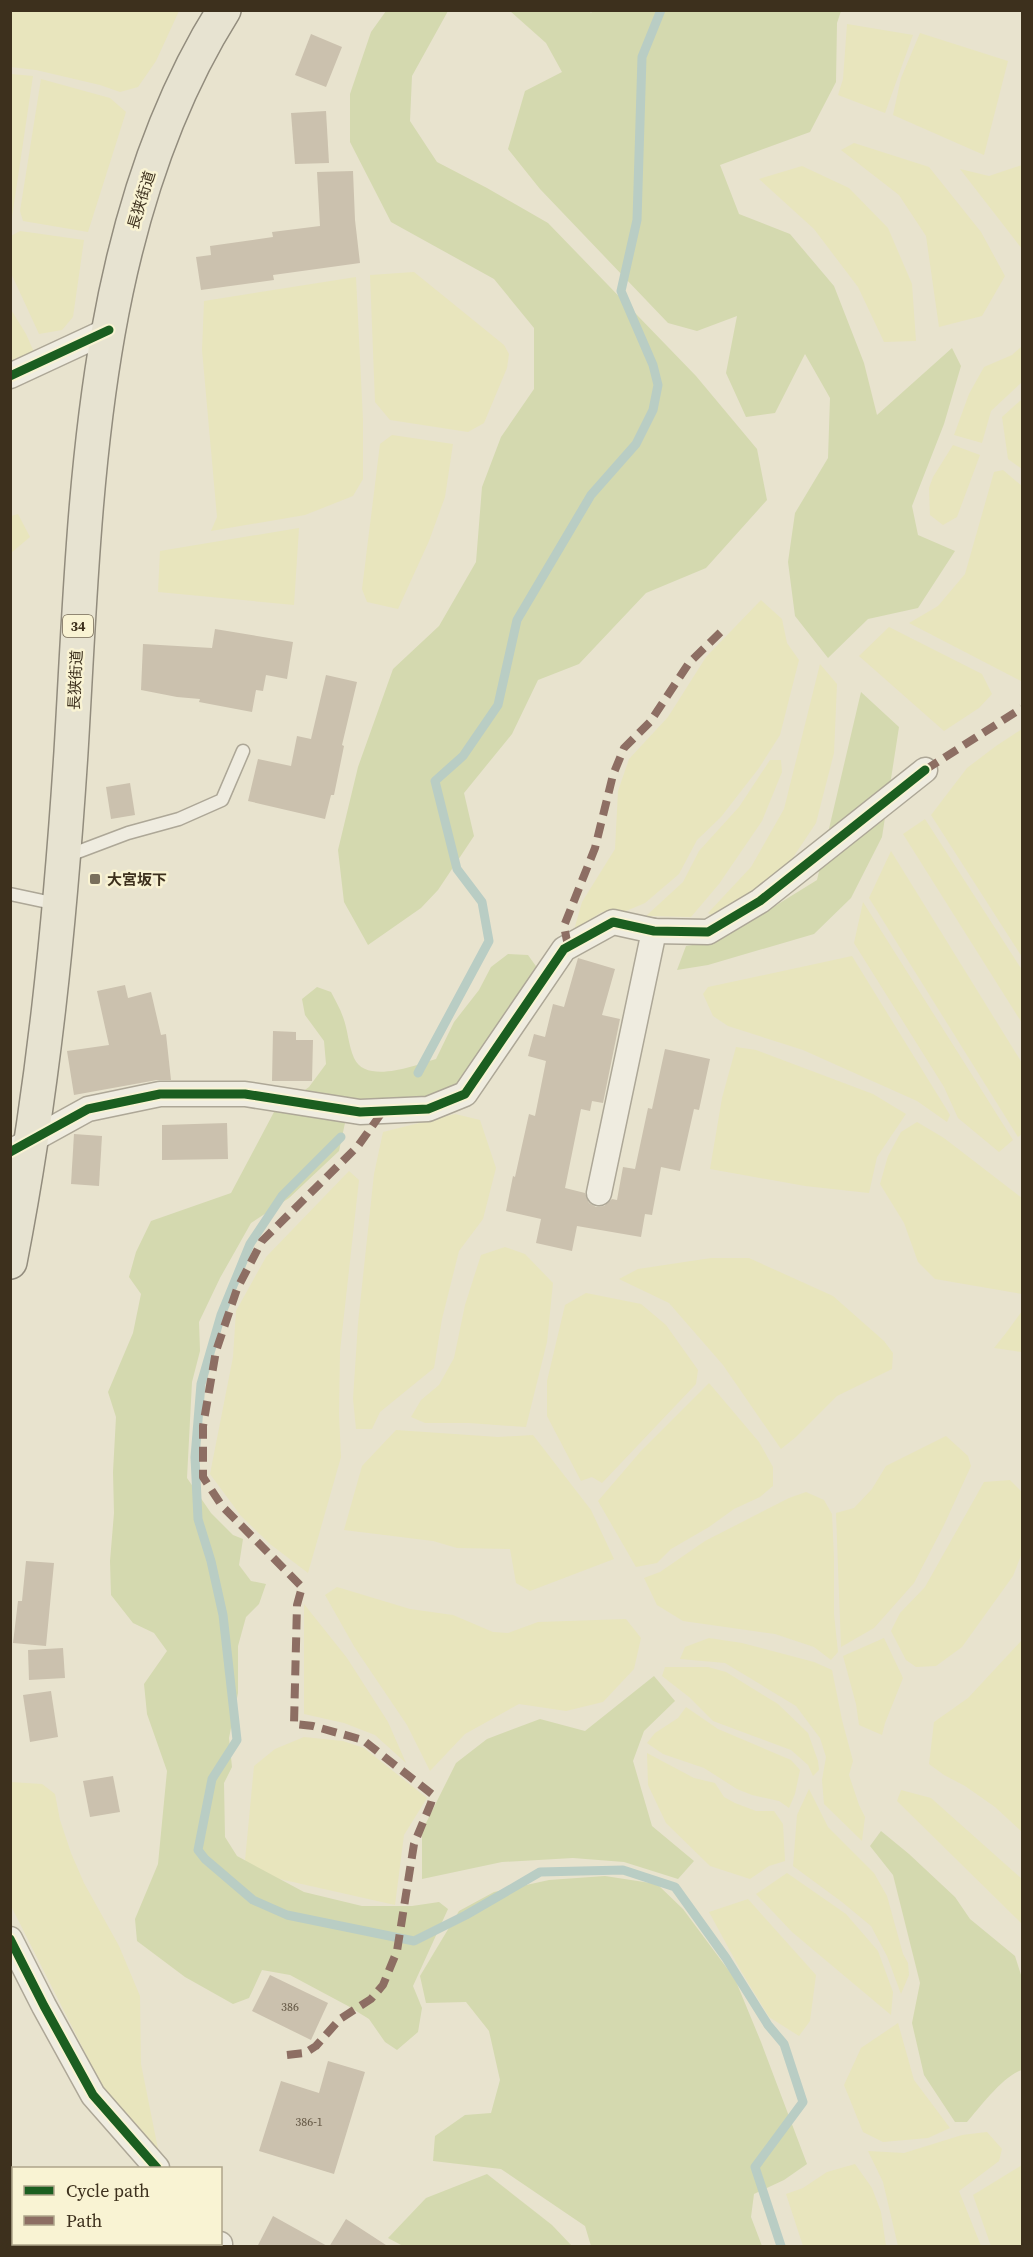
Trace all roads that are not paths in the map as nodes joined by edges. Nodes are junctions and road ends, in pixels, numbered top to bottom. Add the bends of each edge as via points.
1 (224, 10) edge
2 (109, 330) junction
3 (10, 376) edge
4 (243, 751) dead end
5 (925, 770) dead end
6 (63, 858) junction
7 (10, 894) edge
8 (58, 904) junction
9 (654, 931) junction
10 (22, 1145) edge
11 (599, 1193) dead end
12 (10, 1262) edge
13 (10, 1939) edge
14 (155, 2167) edge

1 - 2 main road, 長狭街道 / 34 via 184,82 159,144 136,212
2 - 3 street
2 - 6 main road, 長狭街道 / 34 via 98,395 85,535
4 - 6 lane via 222,800 179,819
5 - 9 street via 760,901 708,932
6 - 8 main road, 長狭街道 / 34
7 - 8 lane
8 - 10 main road, 長狭街道 / 34 via 48,1019
9 - 10 street via 613,922 564,949 465,1094 428,1109 360,1112 245,1094 160,1094 88,1109
9 - 11 street
10 - 12 main road, 長狭街道 / 34
13 - 14 street via 93,2095

